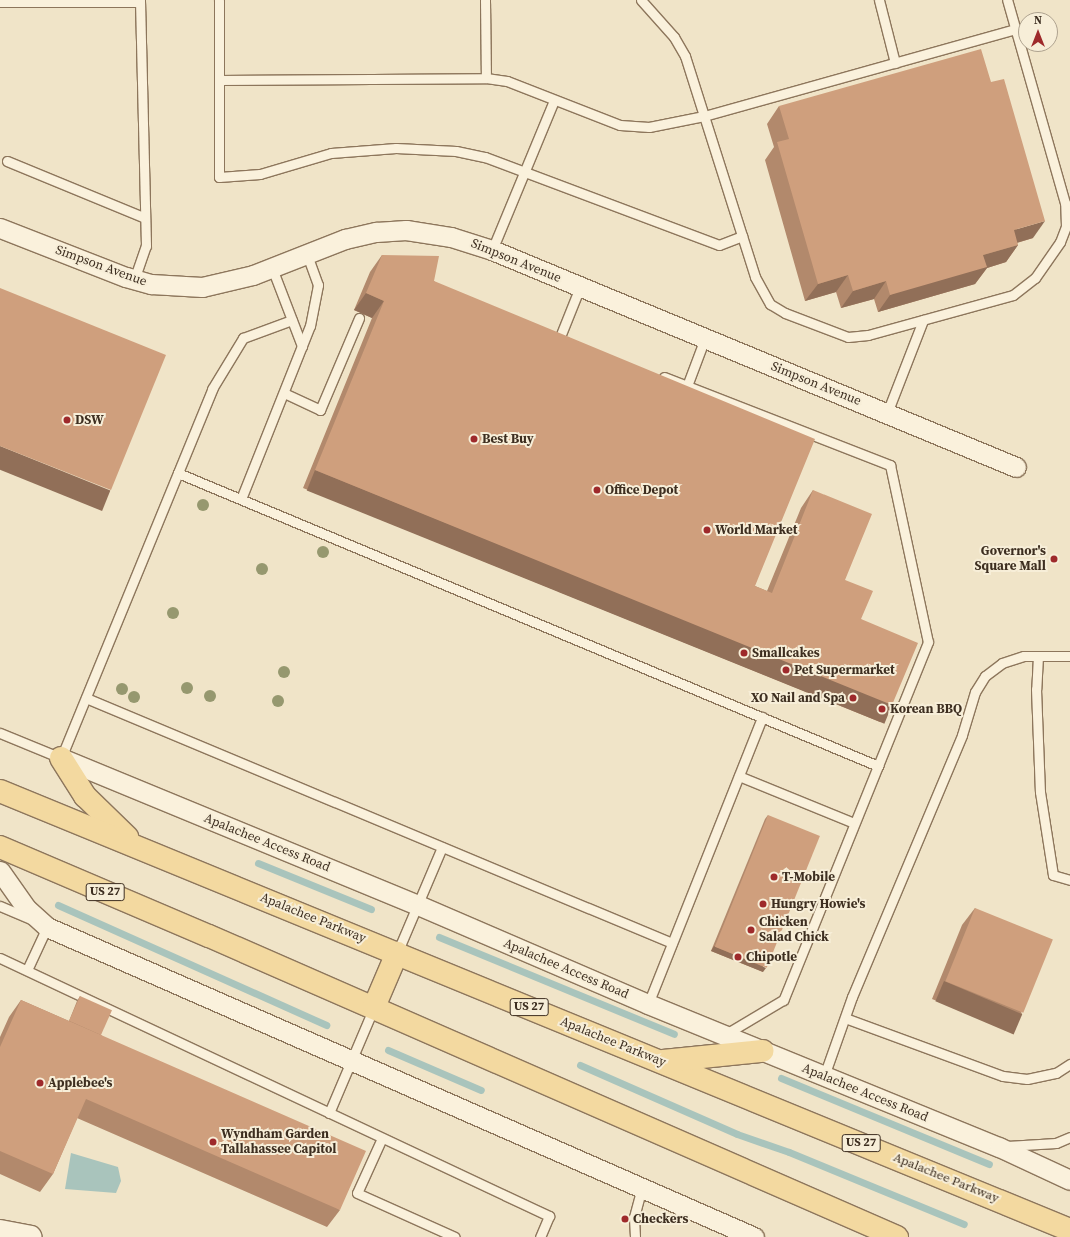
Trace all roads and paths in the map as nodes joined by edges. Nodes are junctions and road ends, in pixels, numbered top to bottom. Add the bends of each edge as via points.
1 (219, 0) edge
2 (485, 0) edge
3 (642, 0) edge
4 (879, 0) edge
5 (1007, 0) edge
6 (140, 1) edge
7 (0, 2) edge
8 (1016, 29) junction
9 (895, 63) junction
10 (486, 78) junction
11 (219, 80) junction
12 (554, 100) junction
13 (704, 116) junction
14 (7, 161) dead end
15 (524, 172) junction
16 (145, 218) junction
17 (0, 228) edge
18 (742, 236) junction
19 (492, 250) junction
20 (307, 254) junction
21 (272, 268) junction
22 (134, 280) junction
23 (580, 287) junction
24 (359, 318) dead end
25 (292, 320) junction
26 (923, 320) junction
27 (560, 337) edge
28 (705, 338) junction
29 (302, 346) junction
30 (657, 374) edge
31 (687, 386) junction
32 (284, 393) junction
33 (887, 414) junction
34 (1016, 467) dead end
35 (178, 473) junction
36 (241, 499) junction
37 (1038, 656) junction
38 (1070, 656) edge
39 (86, 698) junction
40 (762, 717) junction
41 (0, 732) edge
42 (61, 758) junction
43 (878, 766) junction
44 (739, 776) junction
45 (0, 791) edge
46 (854, 823) junction
47 (442, 847) junction
48 (0, 848) edge
49 (145, 850) junction
50 (0, 871) edge
51 (1070, 880) edge
52 (418, 905) junction
53 (0, 906) edge
54 (47, 927) junction
55 (672, 943) junction
56 (397, 953) junction
57 (0, 958) edge
58 (27, 970) junction
59 (648, 1004) junction
60 (374, 1007) junction
61 (845, 1018) junction
62 (724, 1035) junction
63 (762, 1051) junction
64 (352, 1060) junction
65 (660, 1061) junction
66 (1070, 1064) edge
67 (824, 1076) junction
68 (329, 1113) junction
69 (1070, 1137) edge
70 (382, 1138) junction
71 (999, 1147) junction
72 (1070, 1180) edge
73 (642, 1187) junction
74 (821, 1204) junction
75 (1061, 1227) edge
76 (0, 1231) edge
77 (639, 1236) edge
78 (30, 1237) edge
79 (455, 1237) edge
80 (540, 1237) edge
81 (754, 1237) edge
82 (867, 1237) edge
83 (898, 1237) edge

1 - 11 lane
2 - 10 lane
3 - 13 lane via 674,37 685,56
4 - 9 lane
5 - 8 lane
6 - 7 lane
6 - 16 lane
8 - 9 lane
8 - 26 lane via 1065,203 1066,226 1047,264 1035,278 1013,295
9 - 13 lane
10 - 11 lane
10 - 12 lane via 507,81
11 - 15 lane via 218,177 260,174 331,153 396,148 456,151 485,156
12 - 13 lane via 620,125 668,125
12 - 15 lane
13 - 18 lane
14 - 16 lane
15 - 18 lane via 719,245
15 - 19 lane
16 - 22 lane via 146,246
17 - 22 street, Simpson Avenue
18 - 26 lane via 755,277 770,304 786,313 848,336 868,335
19 - 20 street, Simpson Avenue via 451,236 406,230 376,232 345,239
19 - 23 street, Simpson Avenue
20 - 21 street, Simpson Avenue
20 - 29 lane via 318,285 310,326
21 - 22 street, Simpson Avenue via 233,281 202,287 152,284
21 - 25 lane
23 - 27 lane
23 - 28 street, Simpson Avenue
24 - 32 lane via 320,410
25 - 29 lane
25 - 35 lane via 243,338 212,389
26 - 33 lane
28 - 31 lane
28 - 33 street, Simpson Avenue
29 - 32 lane
30 - 31 lane
31 - 43 lane via 890,465 928,642
32 - 36 lane
33 - 34 street, Simpson Avenue
35 - 36 lane
35 - 39 lane
36 - 40 lane
37 - 38 lane
37 - 51 lane via 1036,689 1040,792 1053,875
37 - 61 lane via 1024,656 1002,663 985,676 975,692 962,735
39 - 42 lane
39 - 47 lane
40 - 43 lane
40 - 44 lane
41 - 42 lane
42 - 49 main road via 97,810
42 - 52 street, Apalachee Access Road
43 - 46 lane
44 - 46 lane
44 - 55 lane
45 - 49 main road, Apalachee Parkway / US 27
46 - 62 lane via 782,1000
47 - 52 lane
47 - 55 lane
48 - 60 main road, US 27
49 - 56 main road, Apalachee Parkway / US 27
50 - 54 street via 26,908
52 - 56 lane
52 - 59 street, Apalachee Access Road
53 - 54 lane
54 - 58 lane
54 - 64 street
55 - 59 lane
56 - 60 main road
56 - 65 main road, Apalachee Parkway / US 27
57 - 58 lane
58 - 68 lane
59 - 62 street, Apalachee Access Road
60 - 64 lane
60 - 74 main road, US 27
61 - 66 lane via 1003,1076 1027,1079 1056,1073
61 - 67 lane
62 - 63 street, Apalachee Access Road
63 - 65 main road
63 - 67 street, Apalachee Access Road
64 - 68 lane
64 - 73 street
65 - 75 main road, Apalachee Parkway / US 27
67 - 71 street, Apalachee Access Road
68 - 70 lane
69 - 71 lane via 1056,1143
70 - 79 lane via 357,1193
70 - 80 lane via 549,1216
71 - 72 street, Apalachee Access Road
73 - 77 lane via 634,1217
73 - 81 street
74 - 82 main road
74 - 83 main road, US 27
76 - 78 street

